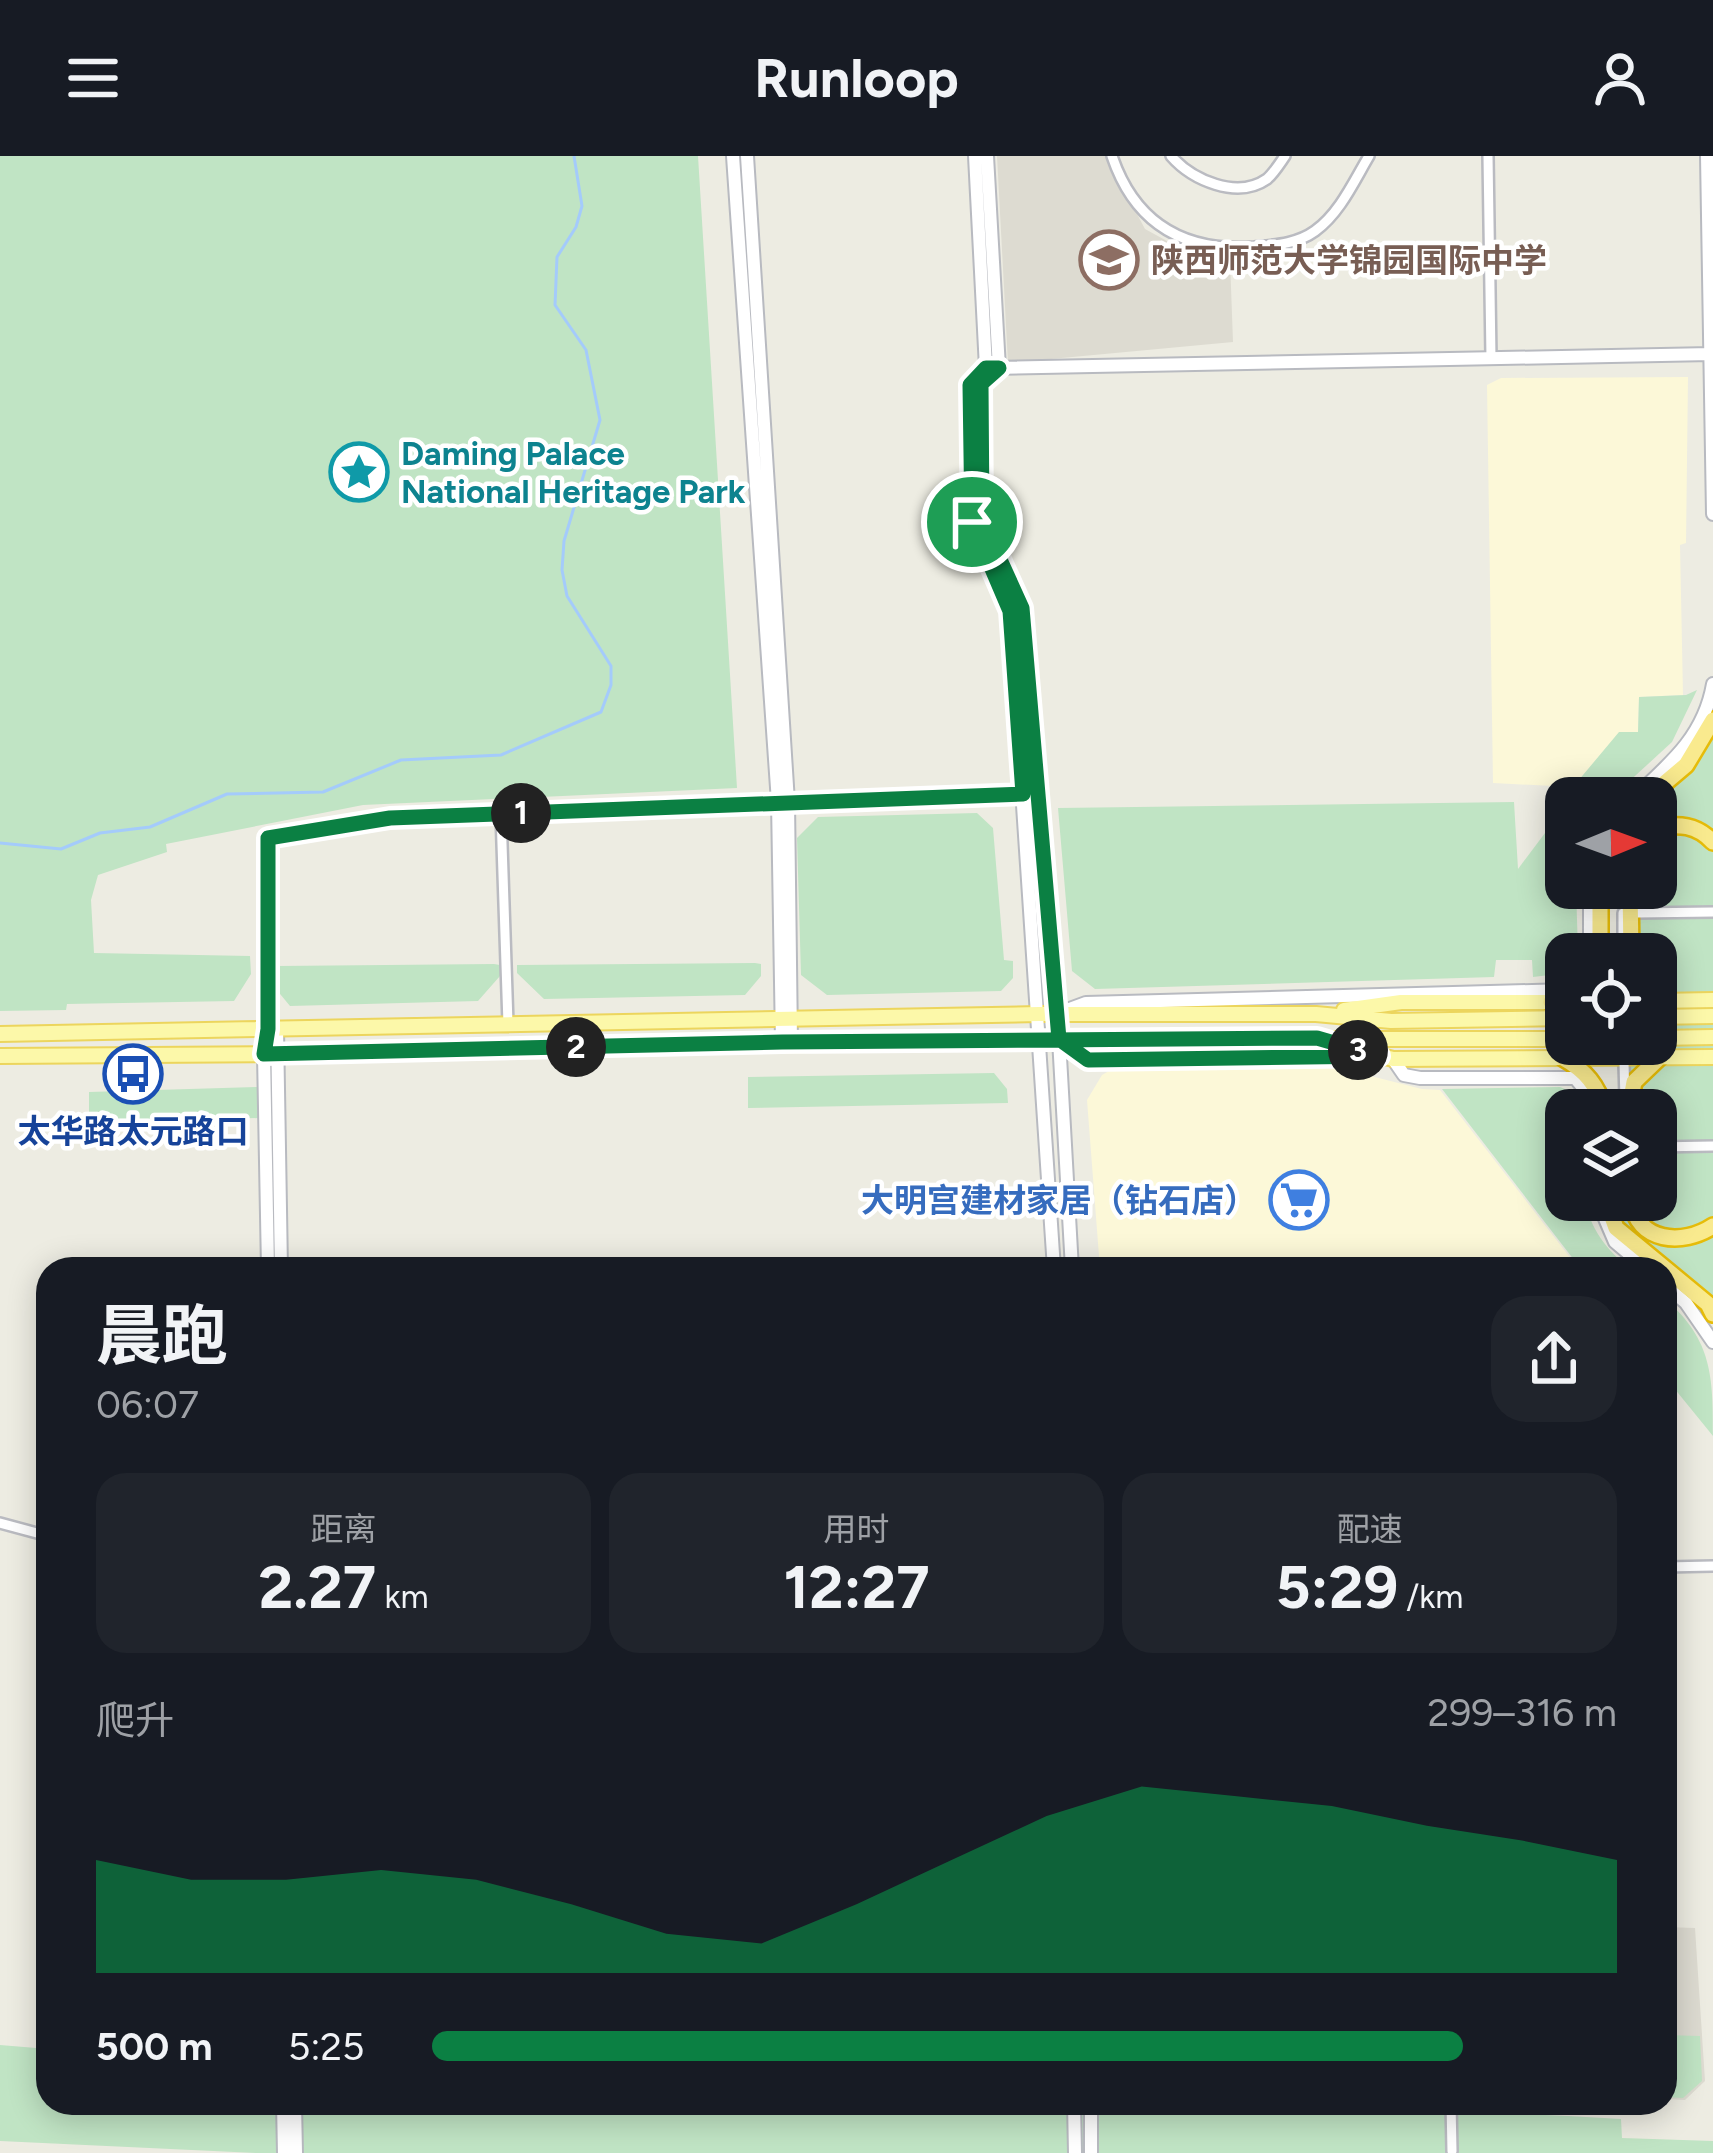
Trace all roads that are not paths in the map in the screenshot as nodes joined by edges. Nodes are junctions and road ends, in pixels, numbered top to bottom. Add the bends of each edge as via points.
1 (733, 156) edge
2 (747, 156) edge
3 (975, 156) edge
4 (987, 156) edge
5 (1112, 156) edge
6 (1171, 156) edge
7 (1285, 156) edge
8 (1369, 156) edge
9 (1488, 156) edge
10 (1707, 156) edge
11 (1711, 354) edge
12 (1491, 358) junction
13 (992, 368) junction
14 (1713, 514) edge
15 (1713, 684) edge
16 (1713, 720) edge
17 (1656, 777) edge
18 (1672, 777) edge
19 (1038, 793) junction
20 (1023, 794) junction
21 (783, 802) junction
22 (502, 814) junction
23 (1677, 827) edge
24 (1713, 842) edge
25 (1713, 912) edge
26 (1637, 913) dead end
27 (1607, 914) dead end
28 (1625, 933) edge
29 (1545, 998) edge
30 (1545, 998) edge
31 (1677, 999) edge
32 (1713, 1000) edge
33 (1316, 1013) junction
34 (1047, 1014) junction
35 (1713, 1016) edge
36 (1677, 1017) edge
37 (785, 1018) junction
38 (1545, 1018) edge
39 (508, 1025) junction
40 (272, 1029) junction
41 (0, 1034) edge
42 (1677, 1037) edge
43 (1713, 1037) edge
44 (1317, 1038) junction
45 (1037, 1039) junction
46 (1059, 1039) junction
47 (1545, 1039) edge
48 (786, 1042) junction
49 (271, 1054) junction
50 (0, 1056) edge
51 (1677, 1056) edge
52 (1713, 1057) edge
53 (1386, 1058) junction
54 (1545, 1058) edge
55 (1577, 1065) edge
56 (1652, 1065) edge
57 (1585, 1089) edge
58 (1598, 1089) edge
59 (1632, 1089) edge
60 (1713, 1146) edge
61 (1677, 1147) edge
62 (1606, 1221) edge
63 (1614, 1221) edge
64 (1640, 1221) edge
65 (1713, 1226) edge
66 (268, 1257) edge
67 (280, 1257) edge
68 (1053, 1257) edge
69 (1071, 1257) edge
70 (1633, 1257) edge
71 (1651, 1257) edge
72 (1677, 1278) edge
73 (1677, 1295) edge
74 (1713, 1314) edge
75 (1713, 1342) edge
76 (0, 1523) edge
77 (36, 1533) edge
78 (1713, 1566) edge
79 (1677, 1567) edge
80 (283, 2115) edge
81 (295, 2115) edge
82 (1074, 2115) edge
83 (1090, 2115) edge
84 (1451, 2115) edge
85 (1452, 2151) edge
86 (284, 2153) edge
87 (296, 2153) edge
88 (1075, 2153) edge
89 (1091, 2153) edge

1 - 21 street
2 - 21 street
3 - 13 street
4 - 13 street
5 - 8 street via 1134,202 1161,227 1215,248 1285,244 1315,231
6 - 7 street via 1200,178 1244,189 1268,178
9 - 12 street
10 - 11 street
11 - 12 street
11 - 14 street
12 - 13 street
13 - 19 street via 981,384 982,520 1022,608
13 - 20 street via 970,385 972,522 1010,611
15 - 17 street via 1696,734
16 - 18 highway
19 - 20 street
19 - 34 street
20 - 21 street
20 - 34 street
21 - 22 street
21 - 37 street
22 - 39 street
22 - 40 street via 390,818 268,838
23 - 24 highway via 1699,829
25 - 26 street
27 - 28 street via 1623,913
29 - 34 street via 1086,1003
30 - 33 main road
31 - 32 main road
33 - 34 main road
33 - 38 main road via 1391,1021
34 - 37 main road
34 - 45 street
34 - 46 street
35 - 36 main road
37 - 39 main road
37 - 48 street
39 - 40 main road
40 - 41 main road
40 - 49 street
42 - 43 main road
44 - 46 main road
44 - 47 main road
44 - 53 main road
45 - 46 main road
45 - 48 main road
45 - 68 street
46 - 53 street via 1088,1060
46 - 69 street
48 - 49 main road
49 - 50 main road
49 - 66 street
49 - 67 street
51 - 52 main road
53 - 54 main road
53 - 57 street via 1420,1078 1576,1078
55 - 58 highway
56 - 59 highway
60 - 61 street
62 - 70 street
63 - 71 highway
64 - 65 highway via 1682,1240
72 - 74 highway
73 - 75 street
76 - 77 street
78 - 79 street
80 - 86 street
81 - 87 street
82 - 88 street
83 - 89 street
84 - 85 street

